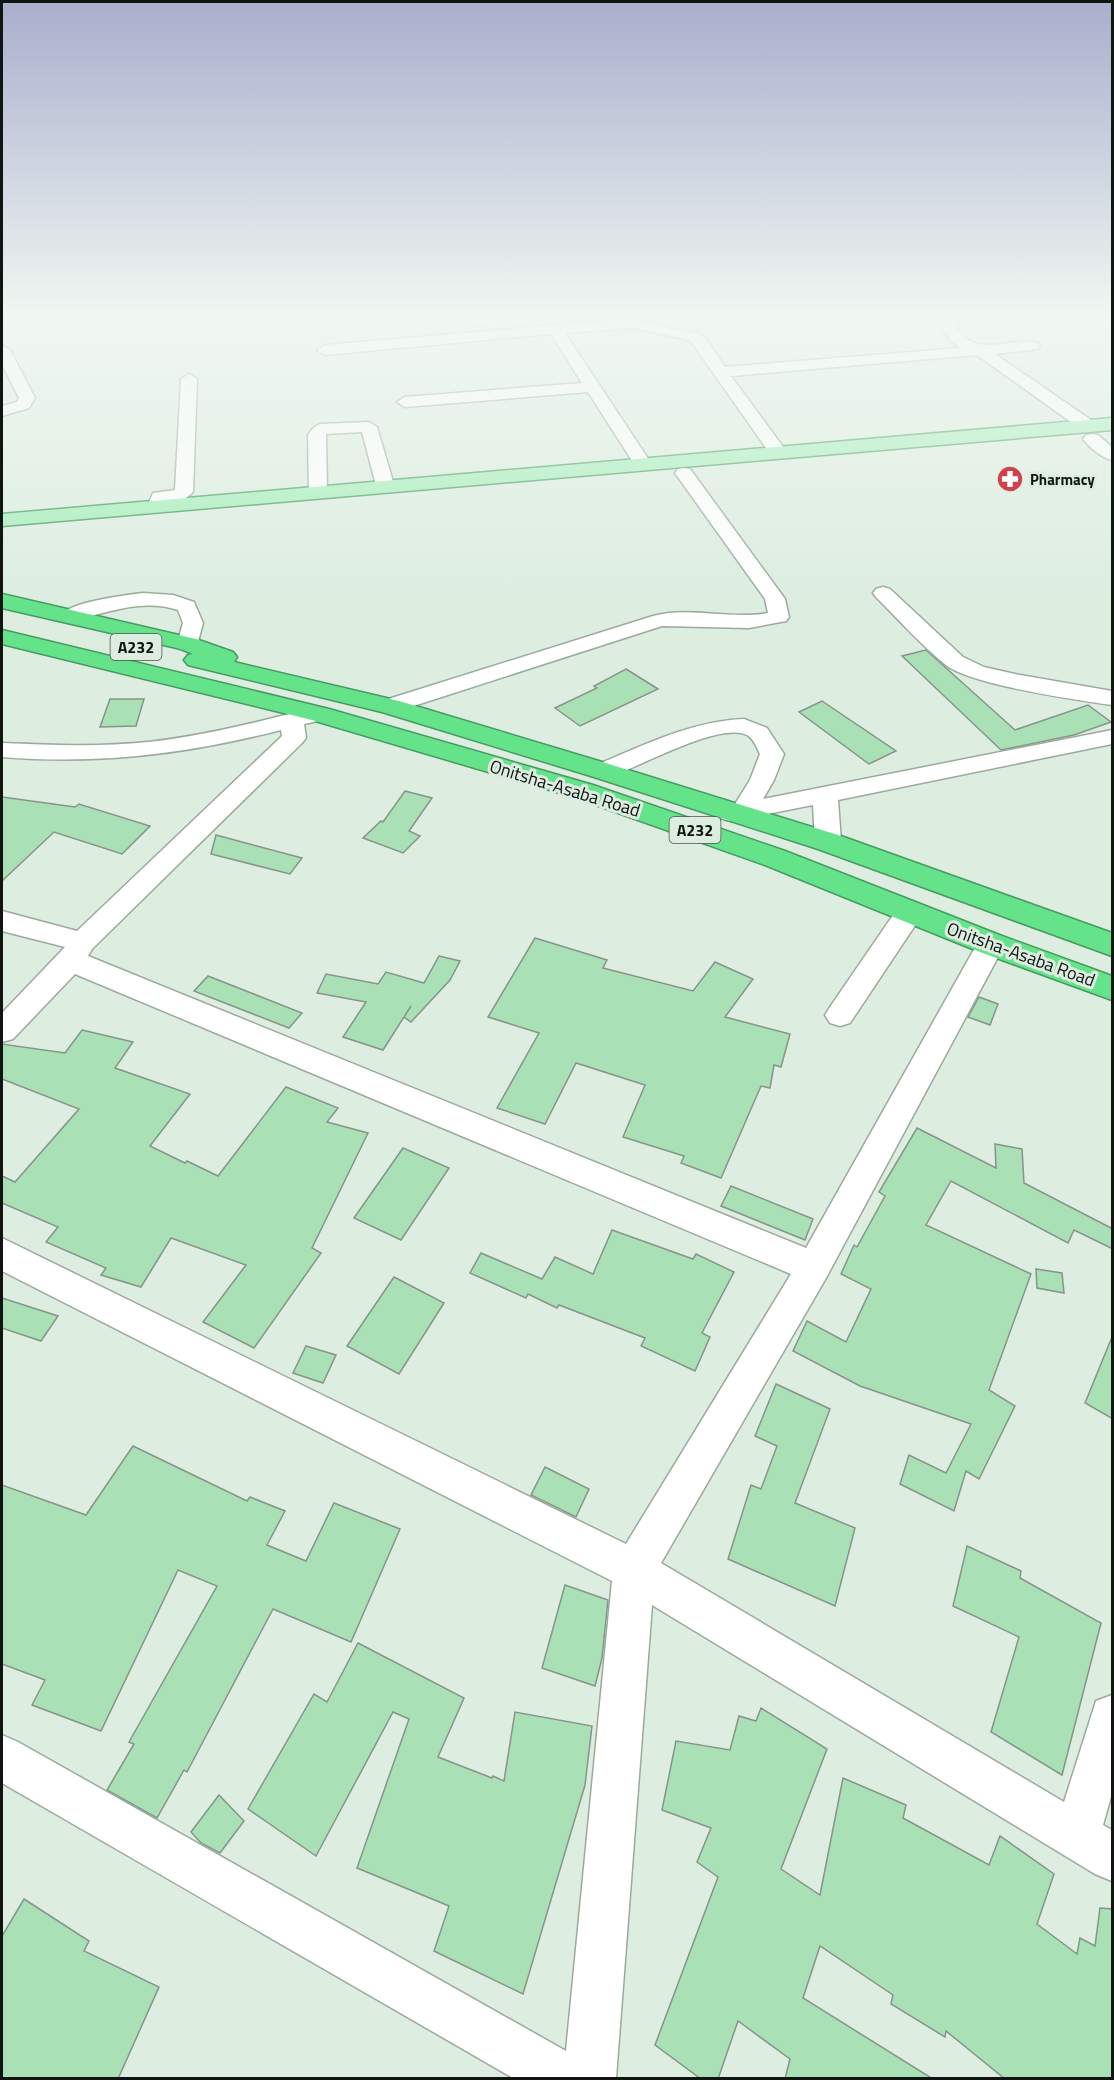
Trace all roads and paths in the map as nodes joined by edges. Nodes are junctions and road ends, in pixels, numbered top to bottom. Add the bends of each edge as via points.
1 (188, 411) edge
2 (609, 411) edge
3 (748, 411) edge
4 (1061, 411) edge
5 (1113, 424) edge
6 (1090, 433) junction
7 (1113, 437) edge
8 (777, 451) junction
9 (1113, 455) edge
10 (642, 463) junction
11 (684, 473) junction
12 (385, 485) junction
13 (318, 491) junction
14 (156, 507) junction
15 (2, 520) edge
16 (2, 530) edge
17 (883, 592) dead end
18 (2, 601) edge
19 (2, 616) edge
20 (70, 616) junction
21 (2, 637) edge
22 (188, 644) junction
23 (2, 652) edge
24 (269, 689) junction
25 (1113, 698) edge
26 (390, 706) junction
27 (320, 714) junction
28 (292, 720) junction
29 (1113, 737) edge
30 (2, 750) edge
31 (603, 771) junction
32 (825, 794) junction
33 (737, 812) junction
34 (828, 842) junction
35 (910, 912) junction
36 (2, 921) edge
37 (991, 944) junction
38 (1113, 945) edge
39 (76, 952) junction
40 (1113, 988) edge
41 (840, 1015) dead end
42 (2, 1031) edge
43 (2, 1254) edge
44 (814, 1267) junction
45 (634, 1570) junction
46 (1113, 1717) edge
47 (2, 1758) edge
48 (1095, 1846) edge
49 (563, 2079) edge
50 (590, 2079) edge

1 - 14 street via 184,492 159,497
2 - 10 street
3 - 8 street
4 - 6 street
5 - 6 main road
6 - 7 main road
6 - 8 main road
6 - 9 street
6 - 11 main road
8 - 10 main road
10 - 12 main road
11 - 16 main road
11 - 26 street via 775,599 779,617 740,622 684,617 660,620
12 - 13 main road
12 - 13 street via 369,427 321,429 316,435
13 - 14 main road
14 - 15 main road
17 - 25 street via 955,662 977,672 1016,681
18 - 20 highway
19 - 24 highway, A232
20 - 22 highway
20 - 22 street via 104,604 156,599 175,602 187,606 193,623
21 - 24 highway, Onitsha-Asaba Road / A232
22 - 24 highway via 218,654
23 - 24 highway via 160,689 239,702
24 - 26 highway, A232
24 - 27 highway, Onitsha-Asaba Road / A232
26 - 31 highway, A232
27 - 28 street
27 - 35 highway, Onitsha-Asaba Road / A232 via 583,791 775,858
28 - 30 street via 196,742 130,751
28 - 39 street via 294,738
29 - 32 street
31 - 33 highway, A232
31 - 33 street via 713,727 740,724 757,731 772,754 762,780
32 - 33 street
32 - 34 street
33 - 34 highway, A232
34 - 38 highway, A232
35 - 37 highway, Onitsha-Asaba Road / A232
35 - 41 street
36 - 39 street
37 - 40 highway, Onitsha-Asaba Road / A232
37 - 44 street
39 - 42 street
39 - 44 street
43 - 45 street
44 - 45 street
45 - 48 street
45 - 50 street
46 - 48 street
47 - 49 street

